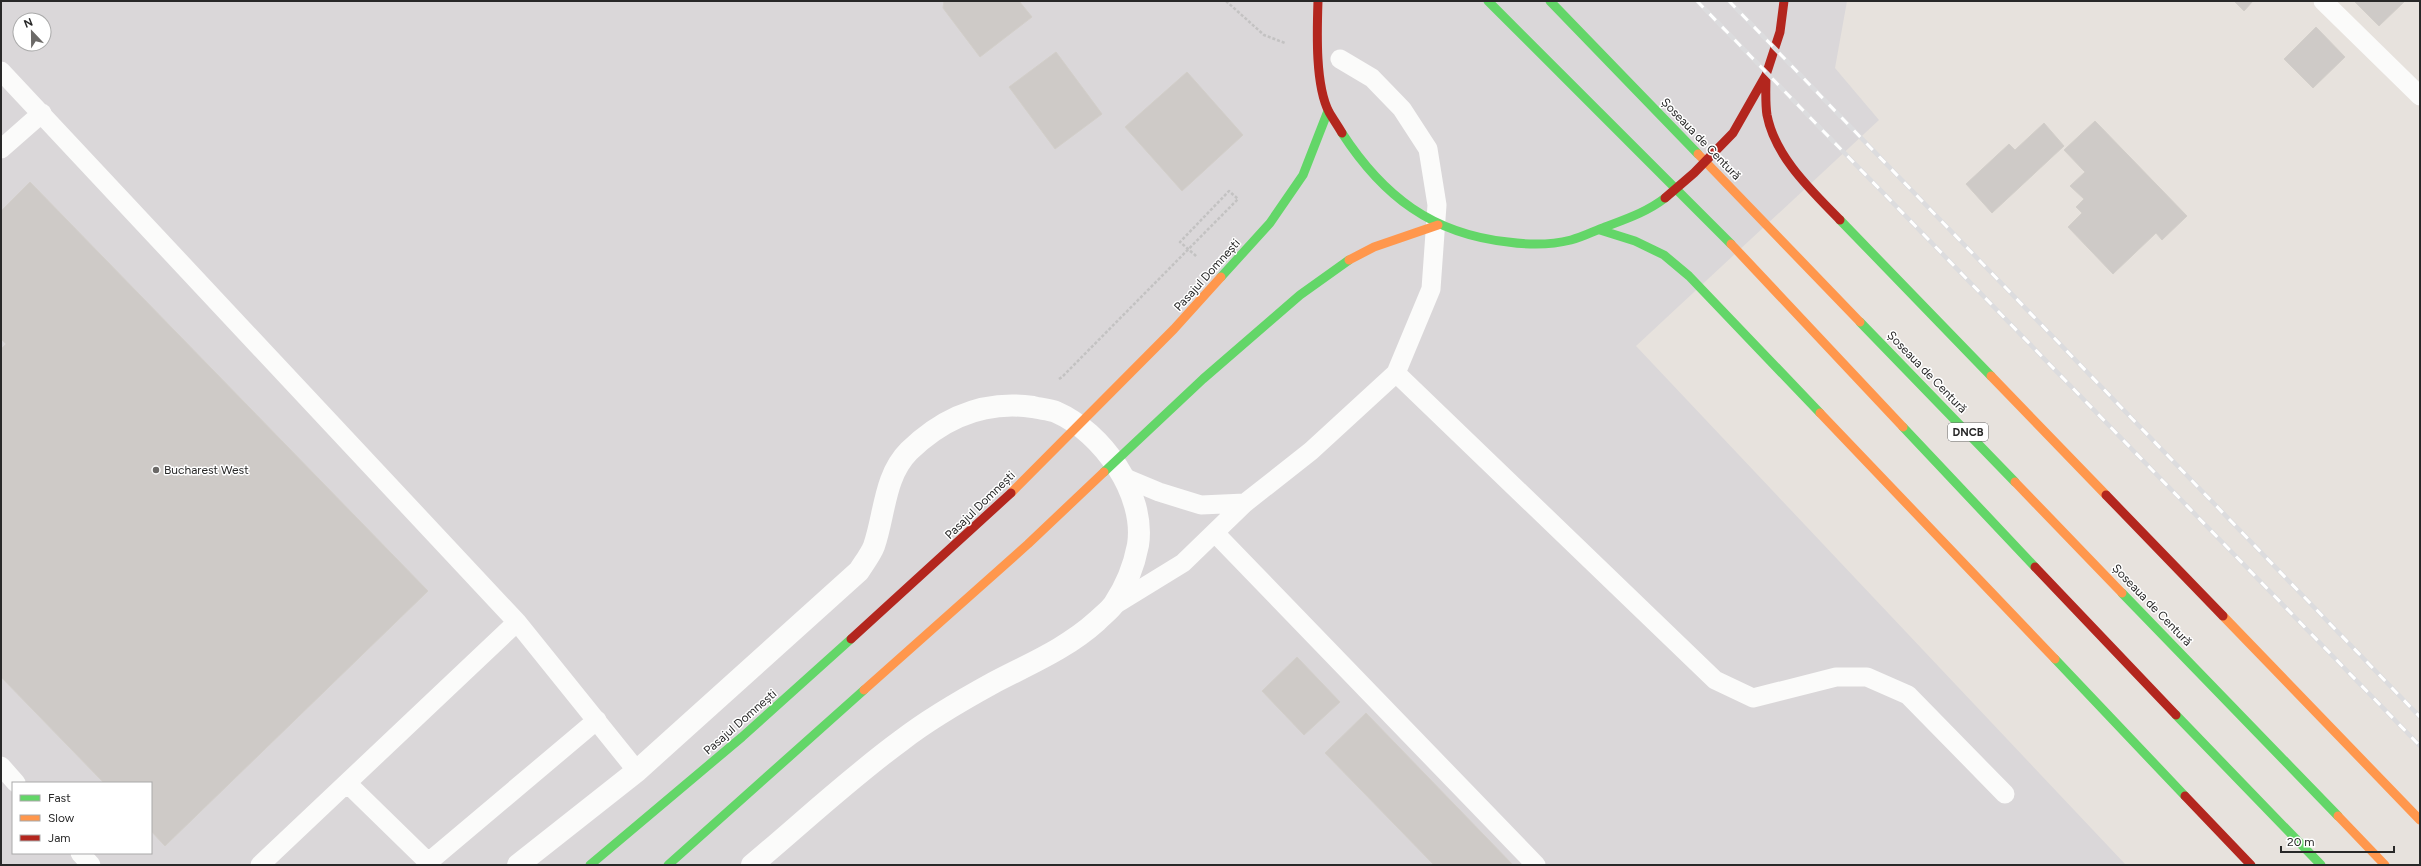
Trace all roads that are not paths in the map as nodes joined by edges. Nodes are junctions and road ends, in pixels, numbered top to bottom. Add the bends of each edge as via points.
1 (1318, 1) edge
2 (1488, 1) edge
3 (1550, 1) edge
4 (1784, 1) edge
5 (2323, 1) edge
6 (1340, 59) dead end
7 (1, 71) edge
8 (1766, 75) junction
9 (2420, 96) edge
10 (1328, 111) junction
11 (42, 113) junction
12 (1, 149) edge
13 (1438, 225) junction
14 (1600, 230) junction
15 (1396, 373) junction
16 (1123, 477) junction
17 (1245, 503) junction
18 (1215, 532) junction
19 (1113, 606) junction
20 (516, 622) junction
21 (597, 720) junction
22 (1, 766) edge
23 (637, 771) junction
24 (15, 782) edge
25 (347, 783) junction
26 (2006, 794) dead end
27 (2420, 820) edge
28 (81, 854) edge
29 (426, 864) edge
30 (91, 865) edge
31 (260, 865) edge
32 (518, 865) edge
33 (590, 865) edge
34 (668, 865) edge
35 (752, 865) edge
36 (1536, 865) edge
37 (2251, 865) edge
38 (2321, 865) edge
39 (2386, 865) edge

1 - 10 main road via 1320,77
2 - 38 main road via 1735,248 2061,595
3 - 39 main road, Șoseaua de Centură / DNCB
4 - 8 main road via 1780,32
5 - 9 lane
6 - 15 lane via 1372,78 1402,109 1428,149 1437,205 1431,289
7 - 11 lane
8 - 14 main road via 1733,133 1694,173 1651,209
8 - 27 main road via 1767,115 1778,147 1813,192
10 - 13 main road via 1361,162 1398,199
10 - 33 main road, Pasajul Domnești via 1303,175 1270,223 1174,329 995,509 742,737
11 - 12 lane
11 - 20 lane
13 - 14 main road via 1487,240 1532,245 1571,240
13 - 34 main road via 1374,247 1344,263 1300,295 1197,385 1028,544
14 - 37 main road via 1635,241 1664,255 1689,276
15 - 17 lane via 1310,451
15 - 26 lane via 1715,680 1753,698 1836,677 1867,677 1908,695
16 - 17 lane via 1201,505
16 - 19 street via 1135,506 1138,543 1130,575
16 - 23 street via 1107,452 1083,428 1055,411 1021,406 986,407 946,421 908,452 893,475 874,547 859,571
17 - 18 lane
18 - 19 lane via 1183,563
18 - 36 lane
19 - 35 street via 1084,632 1056,651 990,684 902,739
20 - 21 lane
20 - 25 lane
21 - 23 lane
21 - 29 lane
22 - 24 lane
23 - 32 street
25 - 29 lane
25 - 31 lane
28 - 30 lane

